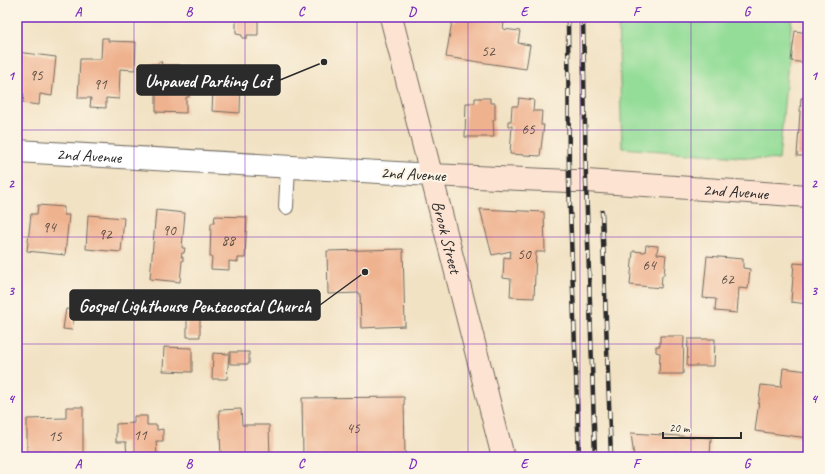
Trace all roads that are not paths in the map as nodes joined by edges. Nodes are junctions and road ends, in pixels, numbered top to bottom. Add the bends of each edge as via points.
1 (391, 17) edge
2 (17, 151) edge
3 (288, 167) junction
4 (431, 175) junction
5 (808, 196) edge
6 (286, 207) dead end
7 (503, 457) edge

1 - 4 street, Brook Street
2 - 3 street, 2nd Avenue
3 - 4 street, 2nd Avenue
3 - 6 lane
4 - 5 street, 2nd Avenue via 586,181
4 - 7 street, Brook Street

